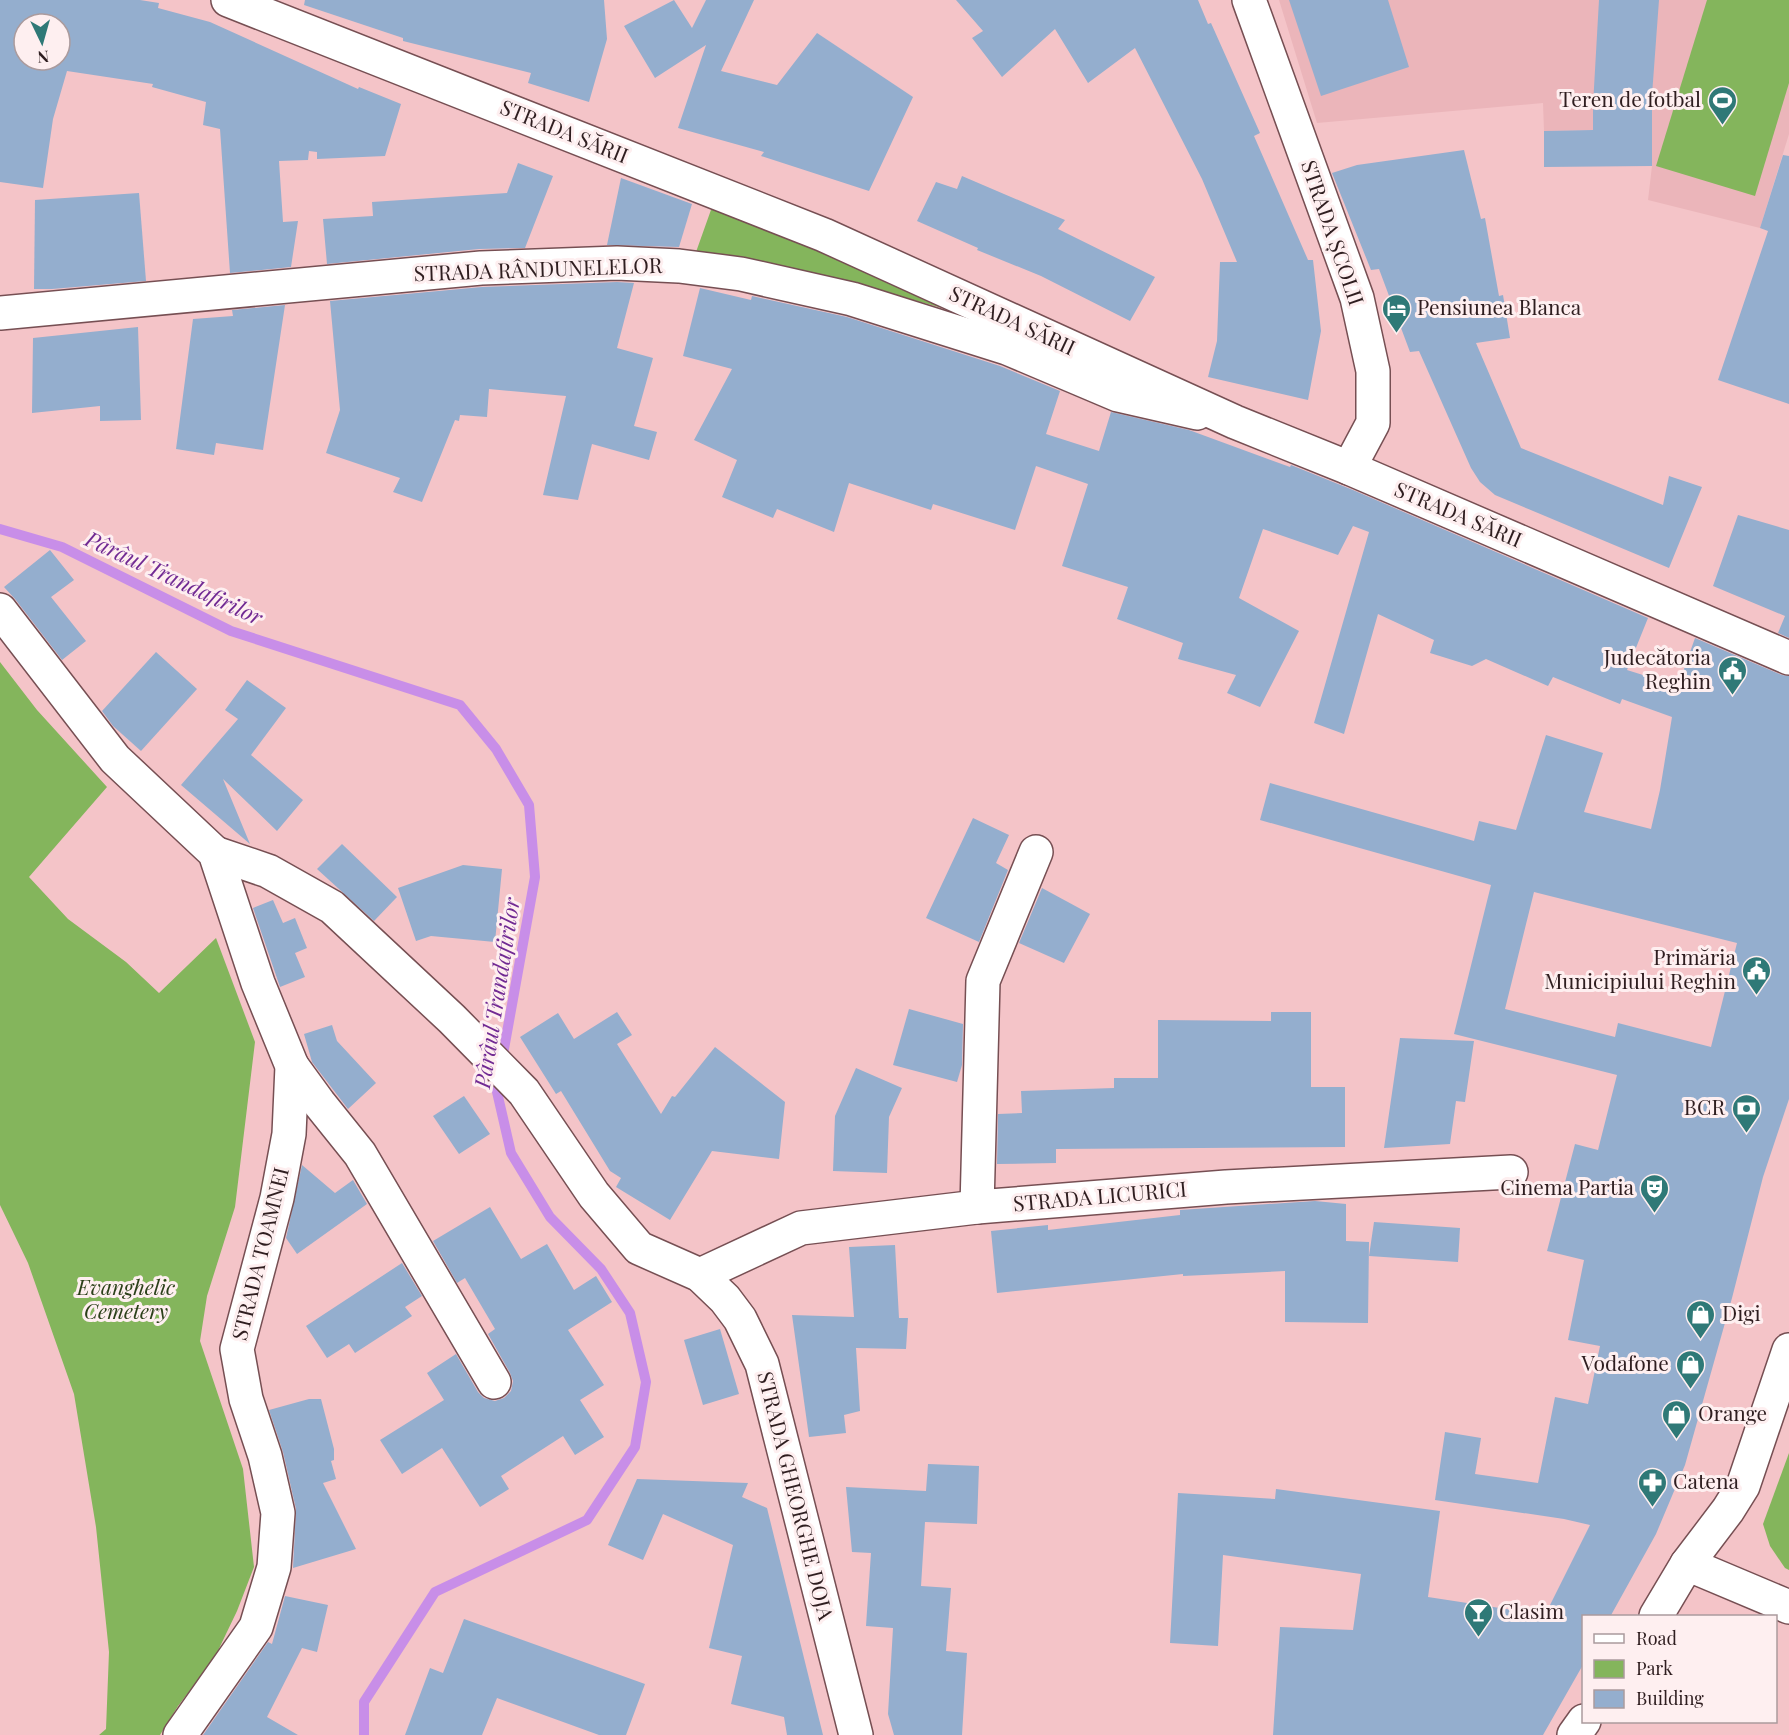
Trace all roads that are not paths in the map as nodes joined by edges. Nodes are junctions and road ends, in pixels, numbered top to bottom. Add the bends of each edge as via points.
1 (228, 0) edge
2 (1249, 0) edge
3 (0, 314) edge
4 (1235, 422) junction
5 (1349, 468) junction
6 (0, 610) edge
7 (1789, 658) edge
8 (1036, 852) dead end
9 (215, 853) junction
10 (292, 1066) junction
11 (1511, 1172) dead end
12 (977, 1207) junction
13 (700, 1275) junction
14 (1789, 1350) edge
15 (494, 1382) dead end
16 (1688, 1564) junction
17 (1789, 1607) edge
18 (1657, 1615) edge
19 (180, 1735) edge
20 (856, 1735) edge

1 - 4 main road, STRADA SĂRII via 824,235
2 - 5 main road, STRADA ȘCOLII via 1357,298 1373,371 1372,423
3 - 4 main road, STRADA RÂNDUNELELOR via 481,268 617,263 679,266 741,274 852,298 1007,348 1118,395
4 - 5 main road, STRADA SĂRII
5 - 7 main road, STRADA SĂRII
6 - 9 main road, STRADA TOAMNEI via 116,759
8 - 12 main road via 982,981
9 - 10 main road, STRADA TOAMNEI via 258,983
9 - 13 main road, STRADA GHEORGHE DOJA via 268,871 332,908 524,1092 594,1195 639,1248
10 - 15 main road, STRADA TOAMNEI via 360,1154
10 - 19 main road, STRADA TOAMNEI via 290,1134 237,1348 246,1399 278,1513 274,1567 256,1627
11 - 12 main road, STRADA LICURICI via 1226,1187
12 - 13 main road, STRADA LICURICI via 801,1228
13 - 20 main road, STRADA GHEORGHE DOJA via 740,1319 762,1364
14 - 16 main road via 1743,1486
16 - 17 main road
16 - 18 main road

